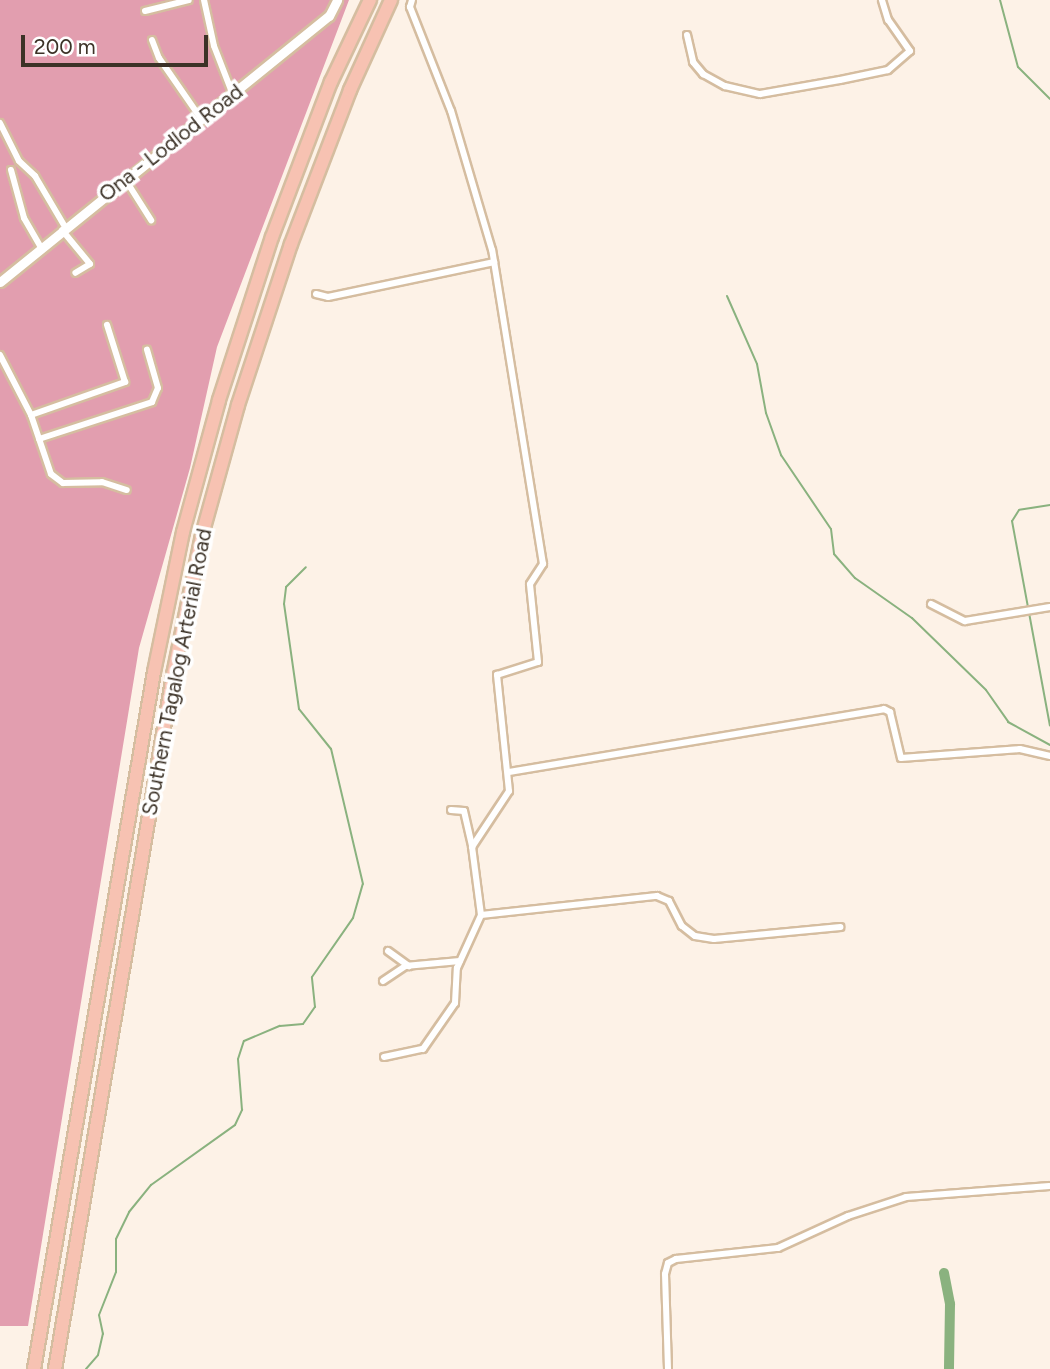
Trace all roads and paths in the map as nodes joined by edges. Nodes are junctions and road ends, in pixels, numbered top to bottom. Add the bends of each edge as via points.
1 (189, 0) edge
2 (204, 0) edge
3 (337, 0) edge
4 (370, 0) edge
5 (391, 0) edge
6 (412, 0) edge
7 (882, 0) edge
8 (145, 11) dead end
9 (687, 35) dead end
10 (152, 40) dead end
11 (233, 95) junction
12 (202, 120) junction
13 (0, 123) edge
14 (11, 170) dead end
15 (125, 179) junction
16 (150, 220) dead end
17 (63, 229) junction
18 (41, 248) junction
19 (494, 262) junction
20 (75, 273) dead end
21 (0, 282) edge
22 (316, 294) dead end
23 (107, 325) dead end
24 (147, 350) dead end
25 (0, 355) edge
26 (31, 415) junction
27 (39, 439) junction
28 (128, 491) dead end
29 (931, 604) dead end
30 (1050, 607) edge
31 (1050, 756) edge
32 (509, 772) junction
33 (451, 810) dead end
34 (472, 847) junction
35 (481, 915) junction
36 (840, 927) dead end
37 (388, 951) dead end
38 (460, 961) junction
39 (410, 966) junction
40 (383, 981) dead end
41 (384, 1057) dead end
42 (1050, 1186) edge
43 (34, 1369) edge
44 (55, 1369) edge
45 (668, 1369) edge

1 - 8 street
2 - 11 street via 214,46
3 - 11 main road, Ona - Lodlod Road via 328,16
4 - 43 highway, Southern Tagalog Arterial Road via 331,82 272,237 219,400 183,533 154,672
5 - 44 highway, Southern Tagalog Arterial Road via 300,218 242,393 202,535 173,676
6 - 19 street via 451,111
7 - 9 street via 888,20 910,44 909,54 888,70 831,82 760,94 725,86 699,70
10 - 12 street via 159,58
11 - 12 main road, Ona - Lodlod Road
12 - 15 main road, Ona - Lodlod Road
13 - 17 street via 19,162 35,176
14 - 18 street via 24,218
15 - 16 street
15 - 17 main road, Ona - Lodlod Road
17 - 18 main road, Ona - Lodlod Road
17 - 20 street via 90,264
18 - 21 main road, Ona - Lodlod Road
19 - 22 street via 328,297
19 - 32 street via 543,564 530,584 538,662 497,675
23 - 26 street via 125,382
24 - 27 street via 158,387 152,402
25 - 26 street
26 - 27 street
27 - 28 street via 57,480 109,483
29 - 30 street via 962,620
31 - 32 street via 1020,750 901,758 890,712 884,709
32 - 34 street via 507,798
33 - 34 street via 464,811
34 - 35 street
35 - 36 street via 657,896 669,901 682,926 695,936 714,939
35 - 38 street
37 - 39 street
38 - 39 street
38 - 41 street via 455,1003 446,1021 423,1049
39 - 40 street
42 - 45 street via 906,1197 848,1216 778,1248 676,1259 665,1274

